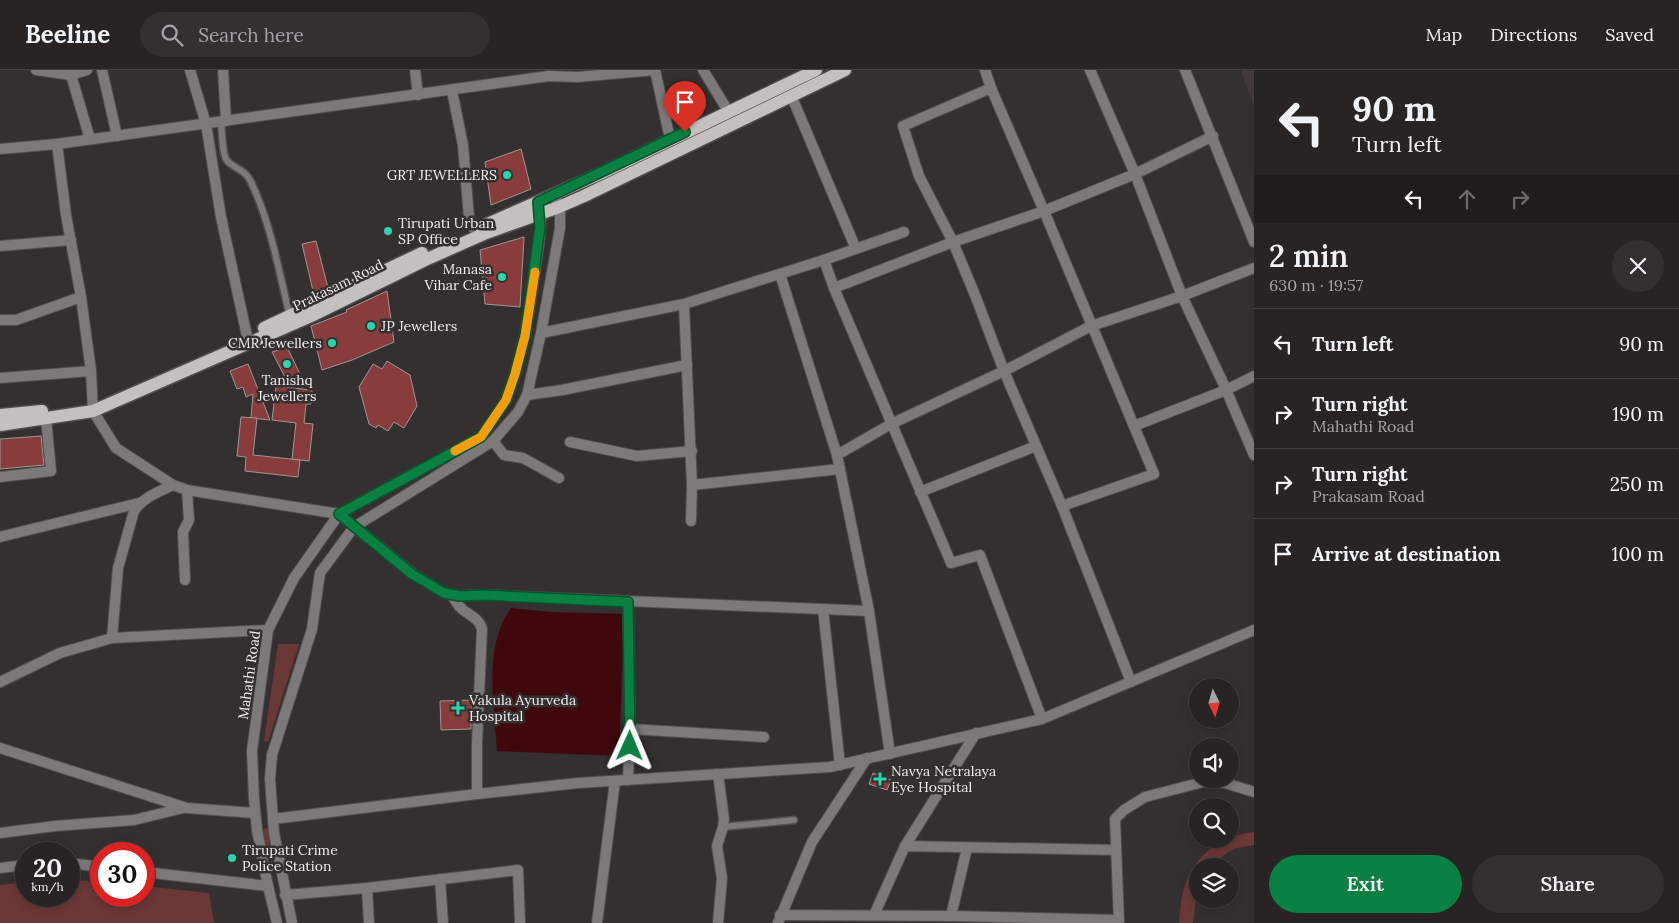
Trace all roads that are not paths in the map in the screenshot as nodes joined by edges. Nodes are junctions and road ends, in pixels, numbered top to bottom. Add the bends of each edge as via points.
1 (36, 70) edge
2 (86, 70) edge
3 (102, 70) edge
4 (190, 70) edge
5 (223, 70) edge
6 (415, 70) edge
7 (655, 70) edge
8 (703, 70) edge
9 (816, 70) edge
10 (845, 70) edge
11 (986, 70) edge
12 (1090, 70) edge
13 (1185, 70) edge
14 (549, 73) edge
15 (71, 75) junction
16 (991, 88) junction
17 (452, 91) junction
18 (418, 95) junction
19 (791, 95) junction
20 (728, 111) junction
21 (223, 121) junction
22 (206, 124) junction
23 (117, 136) junction
24 (1213, 136) junction
25 (670, 139) junction
26 (90, 140) junction
27 (57, 144) junction
28 (0, 149) edge
29 (1135, 174) junction
30 (557, 201) junction
31 (539, 208) junction
32 (1044, 211) junction
33 (475, 230) junction
34 (904, 232) dead end
35 (71, 240) junction
36 (953, 242) junction
37 (1254, 242) edge
38 (0, 246) edge
39 (856, 249) junction
40 (824, 260) junction
41 (1254, 268) edge
42 (780, 274) junction
43 (834, 288) junction
44 (1182, 296) junction
45 (81, 297) junction
46 (684, 304) junction
47 (0, 320) edge
48 (291, 320) junction
49 (1092, 326) junction
50 (541, 333) junction
51 (247, 336) junction
52 (687, 365) junction
53 (91, 371) junction
54 (1004, 371) junction
55 (1254, 376) edge
56 (0, 378) edge
57 (1226, 390) junction
58 (527, 395) junction
59 (93, 407) junction
60 (0, 415) edge
61 (46, 418) junction
62 (891, 424) junction
63 (0, 425) edge
64 (1134, 426) junction
65 (493, 441) junction
66 (570, 442) dead end
67 (1036, 446) junction
68 (692, 451) junction
69 (837, 455) junction
70 (1254, 455) edge
71 (840, 469) junction
72 (0, 476) edge
73 (559, 478) dead end
74 (173, 485) junction
75 (692, 485) junction
76 (188, 490) junction
77 (920, 492) junction
78 (139, 503) junction
79 (1062, 506) junction
80 (339, 514) junction
81 (691, 521) dead end
82 (354, 527) junction
83 (0, 537) edge
84 (185, 580) dead end
85 (452, 595) junction
86 (628, 602) junction
87 (823, 609) junction
88 (869, 611) junction
89 (268, 630) junction
90 (1254, 630) edge
91 (112, 638) junction
92 (0, 682) edge
93 (1131, 682) junction
94 (1042, 719) junction
95 (630, 729) junction
96 (976, 733) junction
97 (764, 737) dead end
98 (0, 748) edge
99 (890, 754) junction
100 (867, 758) junction
101 (840, 765) junction
102 (718, 774) junction
103 (628, 780) junction
104 (615, 781) junction
105 (1254, 792) edge
106 (477, 794) junction
107 (184, 808) junction
108 (255, 812) junction
109 (273, 819) junction
110 (794, 820) dead end
111 (723, 827) junction
112 (0, 833) edge
113 (906, 846) junction
114 (967, 848) junction
115 (1115, 850) junction
116 (15, 866) edge
117 (0, 868) edge
118 (155, 873) edge
119 (440, 879) junction
120 (268, 886) junction
121 (367, 888) junction
122 (285, 895) junction
123 (874, 915) junction
124 (951, 916) junction
125 (779, 919) edge
126 (1118, 921) edge
127 (277, 923) edge
128 (292, 923) edge
129 (369, 923) edge
130 (443, 923) edge
131 (520, 923) edge
132 (596, 923) edge
133 (718, 923) edge

1 - 15 street
2 - 15 street
3 - 23 street
4 - 22 street
5 - 21 street
6 - 18 street
7 - 14 street via 577,77
7 - 25 street
8 - 20 street
9 - 20 main road, Prakasam Road
10 - 19 main road, Prakasam Road
11 - 16 street
12 - 29 street
13 - 24 street
14 - 17 street
15 - 26 street
16 - 32 street
16 - 36 street via 903,126 919,176
17 - 18 street
17 - 33 street via 463,146 469,218
18 - 21 street
19 - 30 main road, Prakasam Road
19 - 39 street
20 - 25 main road, Prakasam Road
21 - 22 street
21 - 48 lane via 225,157 242,169 250,180 266,220
22 - 23 street
22 - 51 street via 221,217
23 - 26 street
24 - 29 street
24 - 37 street
25 - 30 main road, Prakasam Road
26 - 27 street
27 - 28 street
27 - 35 street
29 - 32 street
29 - 44 street
30 - 31 main road, Prakasam Road
30 - 50 street via 560,228
31 - 33 main road, Prakasam Road
31 - 48 main road, Prakasam Road
31 - 80 street, Mahathi Road via 539,243 525,336 506,400 481,437
32 - 36 street
32 - 49 street
33 - 48 main road, Prakasam Road via 401,262
34 - 39 street
35 - 38 street
35 - 45 street
36 - 43 street
36 - 54 street
39 - 40 street
40 - 42 street
40 - 43 street
41 - 44 street
42 - 46 street
42 - 69 street
43 - 62 street
44 - 49 street
44 - 57 street
45 - 47 street via 16,320
45 - 53 street
46 - 50 street
46 - 52 street
48 - 51 main road, Prakasam Road
48 - 59 main road, Prakasam Road
49 - 54 street
49 - 64 street
50 - 58 street
51 - 59 main road, Prakasam Road
52 - 58 street
52 - 68 street
53 - 56 street
53 - 59 street
54 - 62 street
54 - 67 street
55 - 57 street
57 - 64 street
57 - 70 street
58 - 65 street via 518,412
59 - 60 main road, Prakasam Road
59 - 61 main road, Prakasam Road
59 - 74 street via 116,448
61 - 63 main road, Prakasam Road
61 - 72 street via 51,471
62 - 69 street
62 - 77 street
64 - 79 street via 1154,474
65 - 73 street via 504,455 523,458
65 - 82 street
66 - 68 street via 638,456
67 - 77 street
67 - 79 street
68 - 75 street
69 - 71 street
71 - 75 street
71 - 88 street
74 - 76 street
74 - 78 street
75 - 81 street
76 - 80 street
76 - 84 street via 189,520 183,532
77 - 94 street via 951,563 980,554
78 - 83 street
78 - 91 street via 118,568
79 - 93 street
80 - 82 street
80 - 89 street, Mahathi Road via 294,578
82 - 85 street via 412,574
82 - 109 street via 320,573 312,629 272,755
85 - 86 street
85 - 106 street via 464,611 478,620 482,629
86 - 87 street
86 - 95 street
87 - 88 street
87 - 101 street
88 - 99 street
89 - 91 street
89 - 108 street, Mahathi Road via 252,751
90 - 93 street
91 - 92 street via 60,653
93 - 94 street
94 - 96 street
95 - 97 street
95 - 103 street
96 - 99 street
96 - 113 street
98 - 107 street
99 - 100 street
100 - 101 street
100 - 125 street via 812,842
101 - 102 street
102 - 103 street
102 - 111 street
103 - 104 street
104 - 106 street
104 - 132 street
105 - 115 street via 1207,781 1145,797 1115,819
106 - 109 street
107 - 108 street
107 - 112 street via 134,820
108 - 120 street, Mahathi Road
109 - 122 street
110 - 111 lane
111 - 133 street via 717,846 722,878
113 - 114 street
113 - 123 street
114 - 115 street
114 - 124 street
115 - 126 street
116 - 117 street
118 - 120 street
119 - 121 street
119 - 130 street
119 - 131 street via 518,870
120 - 127 street, Mahathi Road
121 - 122 street
121 - 129 street
122 - 128 street
123 - 124 street
123 - 125 street
124 - 126 street

